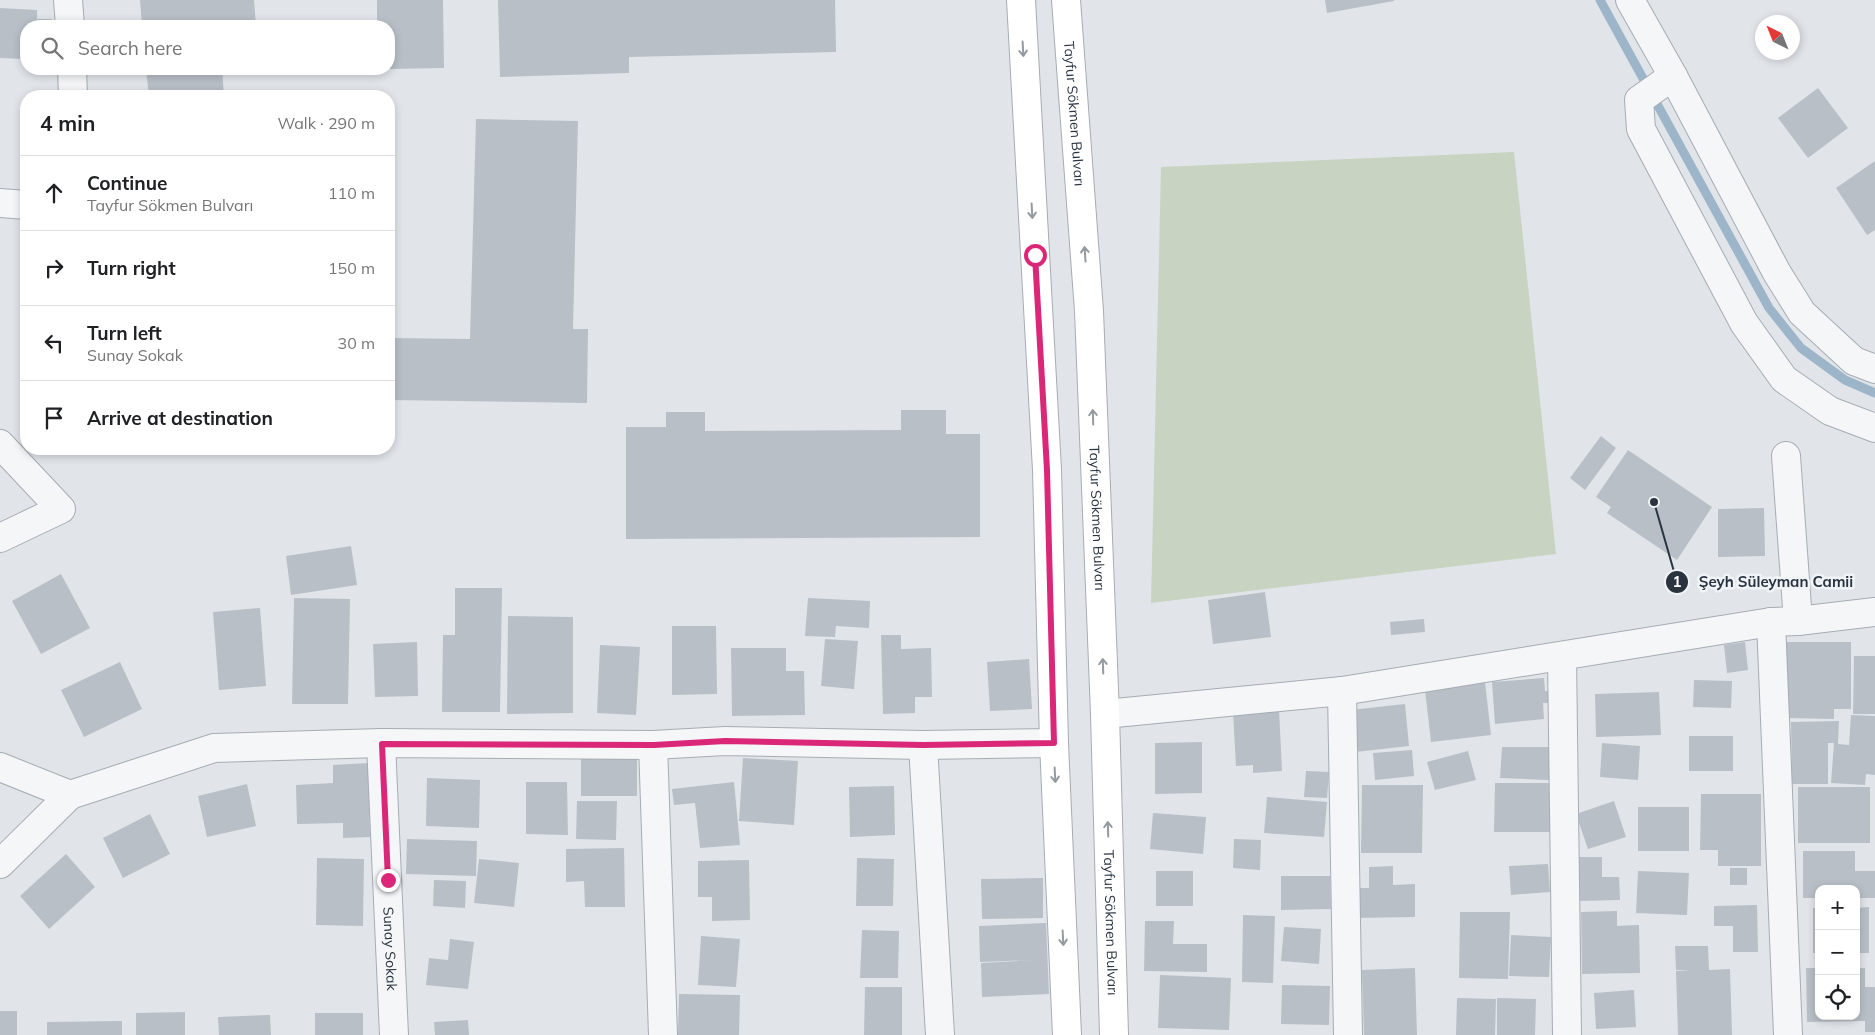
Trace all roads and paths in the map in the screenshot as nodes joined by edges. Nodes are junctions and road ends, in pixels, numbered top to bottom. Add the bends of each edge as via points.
1 (68, 0) edge
2 (1020, 0) edge
3 (1066, 0) edge
4 (1630, 0) edge
5 (70, 20) edge
6 (72, 75) edge
7 (1673, 76) junction
8 (73, 90) edge
9 (0, 203) edge
10 (20, 205) edge
11 (1875, 369) edge
12 (1875, 428) edge
13 (0, 444) edge
14 (1786, 456) dead end
15 (0, 538) edge
16 (1875, 612) edge
17 (1798, 621) junction
18 (1771, 622) junction
19 (1562, 656) junction
20 (1342, 691) junction
21 (1105, 714) junction
22 (1054, 743) junction
23 (382, 744) junction
24 (654, 745) junction
25 (923, 745) junction
26 (0, 767) edge
27 (70, 795) junction
28 (0, 864) edge
29 (394, 1035) edge
30 (663, 1035) edge
31 (940, 1035) edge
32 (1067, 1035) edge
33 (1114, 1035) edge
34 (1348, 1035) edge
35 (1567, 1035) edge
36 (1788, 1035) edge

1 - 5 street
2 -> 22 main road via 1047,470
21 -> 3 main road, Tayfur Sökmen Bulvarı via 1090,311
4 - 7 street
6 - 8 street
7 - 11 street via 1777,274 1802,313 1854,361
7 - 12 street via 1639,100 1641,128 1744,324 1784,379 1830,411
9 - 10 street
13 - 15 street via 61,509
14 - 17 street
16 - 17 street
17 - 18 street
18 - 19 street
18 - 36 street
19 - 20 street
19 - 35 street
20 - 21 street
20 - 34 street
33 -> 21 main road, Tayfur Sökmen Bulvarı
22 - 25 street
22 -> 32 main road
23 - 24 street
23 - 27 street via 214,748
23 - 29 street, Sunay Sokak
24 - 25 street via 725,741
24 - 30 street
25 - 31 street
26 - 27 street
27 - 28 street

